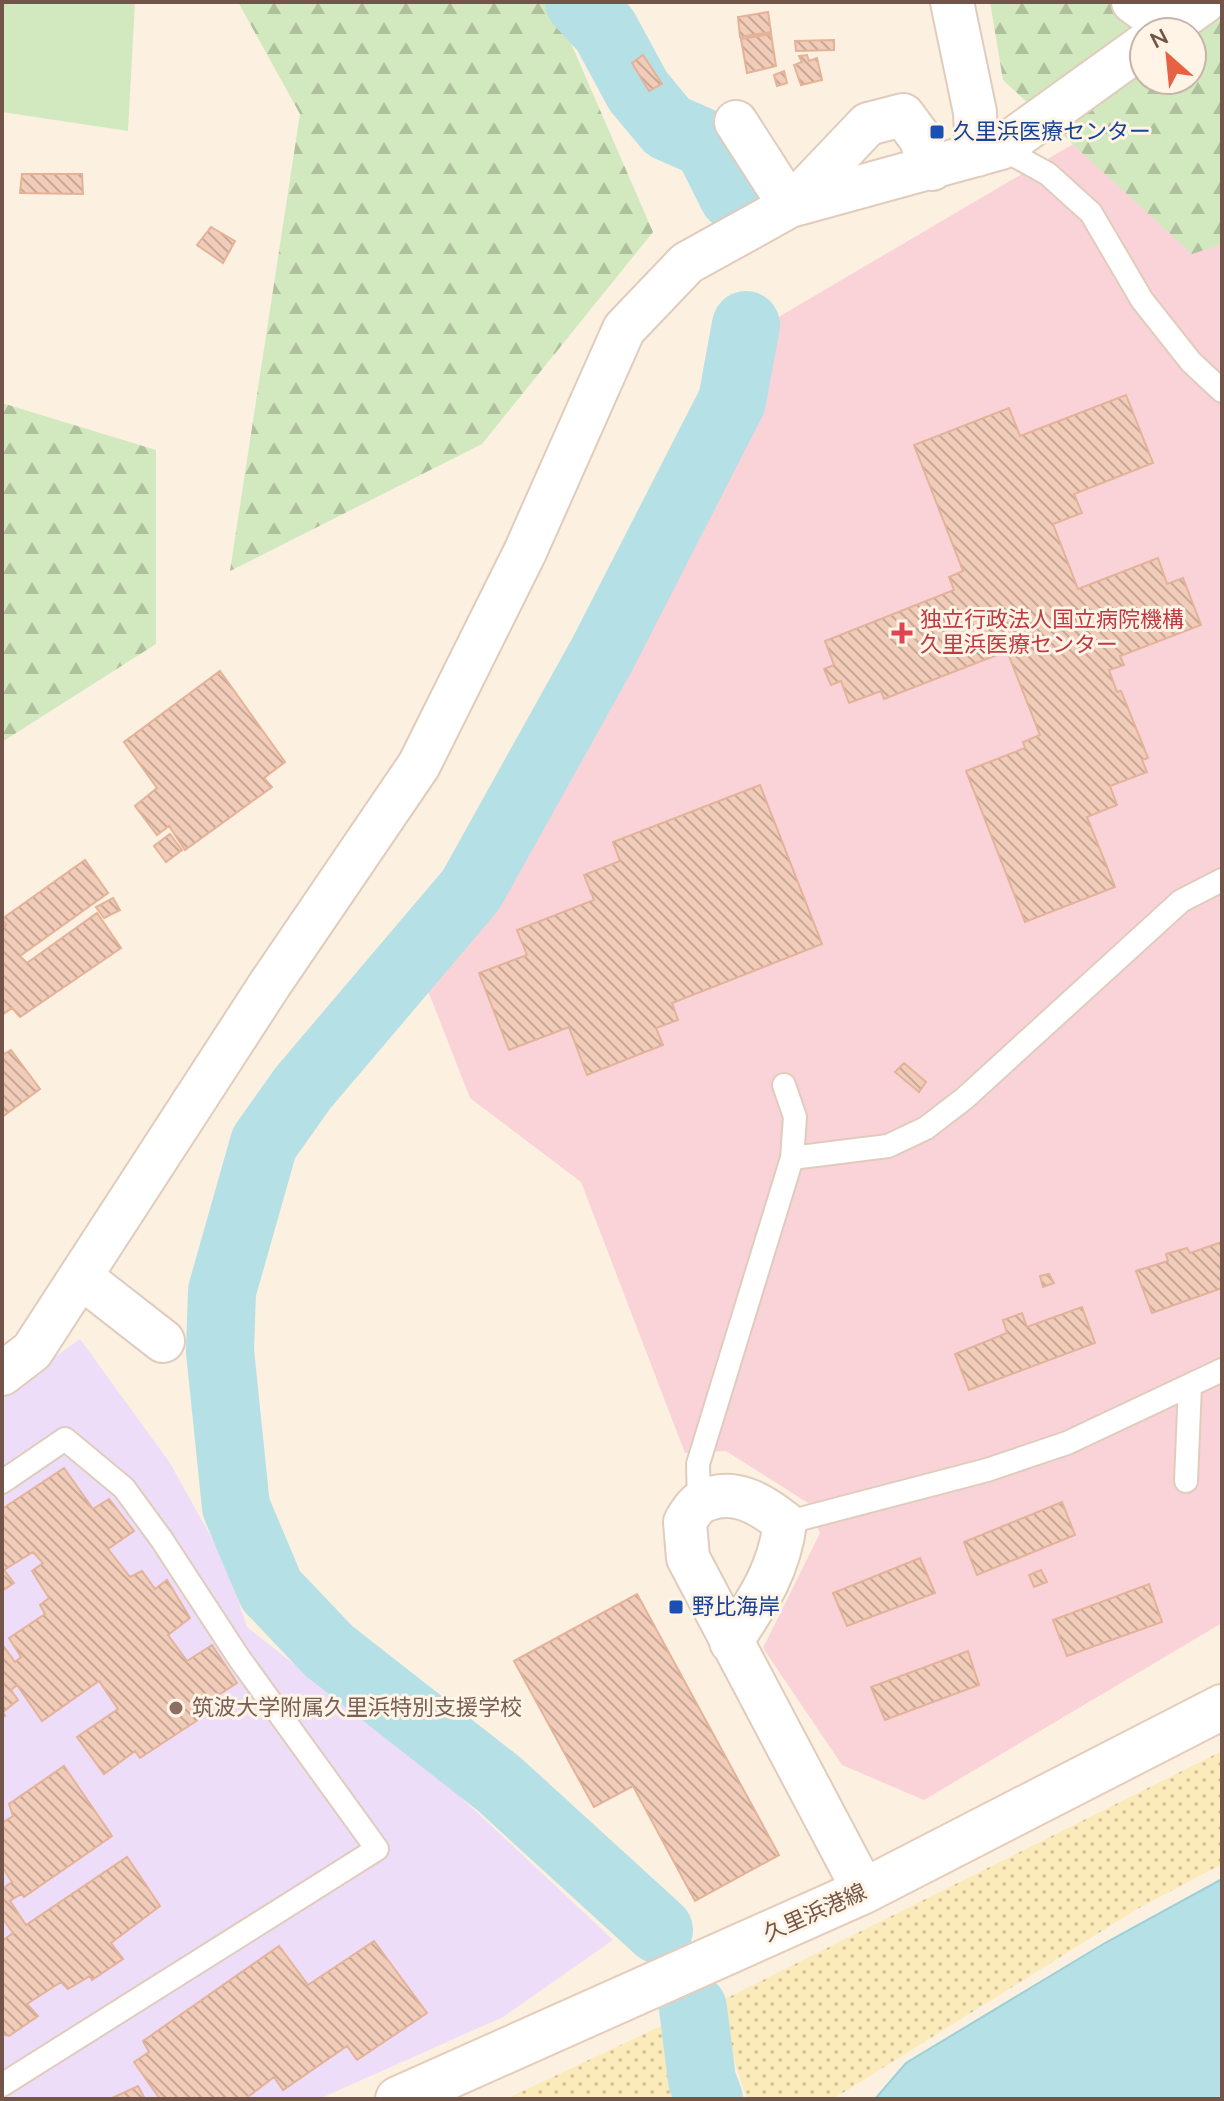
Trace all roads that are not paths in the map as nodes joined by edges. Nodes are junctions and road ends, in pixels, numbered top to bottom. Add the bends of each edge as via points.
1 (952, 2) edge
2 (1204, 2) edge
3 (1184, 16) edge
4 (1128, 56) edge
5 (736, 122) dead end
6 (989, 152) junction
7 (932, 169) junction
8 (790, 206) junction
9 (1222, 391) edge
10 (1222, 880) edge
11 (784, 1085) dead end
12 (792, 1158) junction
13 (81, 1277) junction
14 (163, 1341) dead end
15 (1222, 1370) edge
16 (2, 1374) edge
17 (1190, 1385) junction
18 (1186, 1481) dead end
19 (2, 1482) edge
20 (699, 1502) junction
21 (785, 1523) junction
22 (731, 1642) junction
23 (1222, 1707) edge
24 (864, 1891) junction
25 (2, 2085) edge
26 (398, 2099) edge

1 - 6 street via 975,112
2 - 3 street
4 - 6 street
5 - 8 street
6 - 7 street
6 - 9 lane via 1048,174 1091,213 1142,300 1191,362
7 - 8 street
7 - 8 street via 920,138 903,115 868,124
8 - 13 street via 687,263 624,329 525,552 419,765
10 - 12 lane via 1181,901 926,1128 888,1146
11 - 12 lane via 795,1117
12 - 20 lane via 698,1464
13 - 14 street
13 - 16 street via 32,1351
15 - 17 lane
17 - 18 lane
17 - 21 lane via 1067,1443 987,1470
19 - 25 lane via 65,1439 124,1488 377,1849
20 - 21 street via 729,1495 760,1503
20 - 22 street via 685,1522 688,1558
21 - 22 street via 781,1552 765,1589
22 - 24 street
23 - 24 main road, 久里浜港線
24 - 26 main road, 久里浜港線

